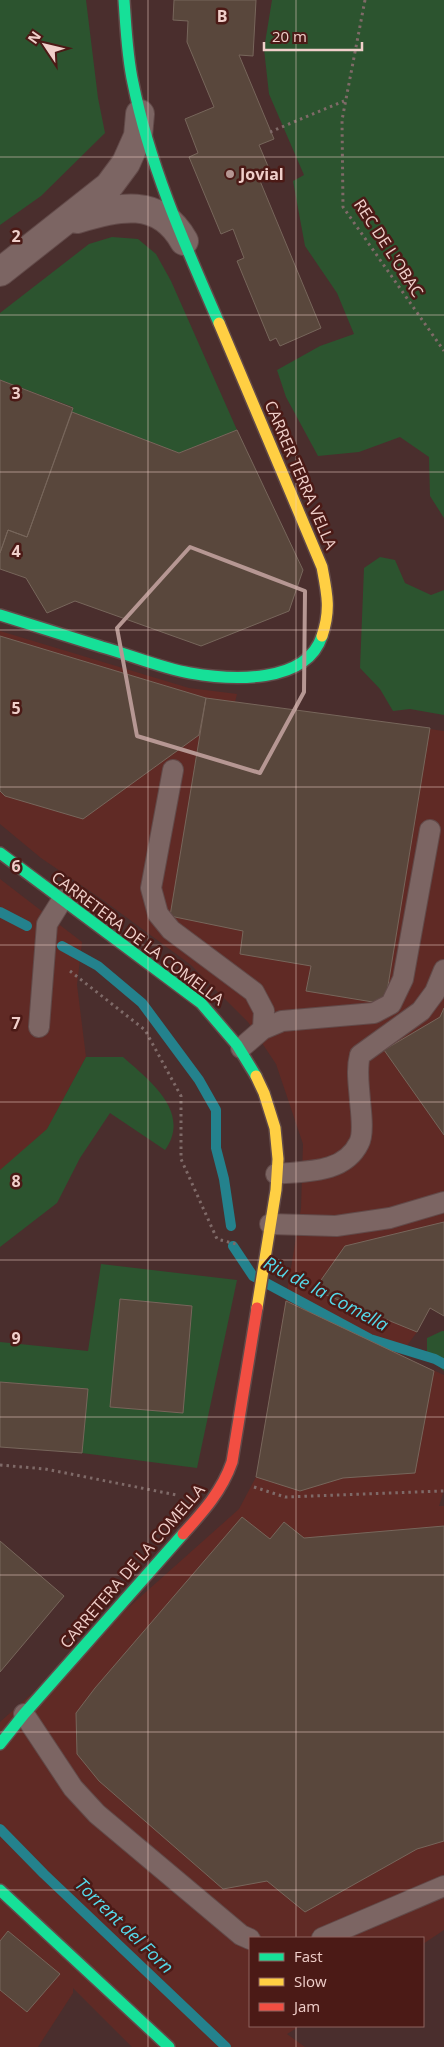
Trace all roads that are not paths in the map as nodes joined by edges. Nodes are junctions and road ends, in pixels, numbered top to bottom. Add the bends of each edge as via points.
1 (124, 0) edge
2 (140, 114) junction
3 (45, 238) junction
4 (188, 250) junction
5 (0, 272) edge
6 (0, 615) edge
7 (173, 770) dead end
8 (430, 830) dead end
9 (0, 853) edge
10 (62, 900) junction
11 (444, 970) edge
12 (39, 1027) dead end
13 (263, 1029) junction
14 (240, 1048) junction
15 (276, 1174) junction
16 (444, 1202) edge
17 (270, 1224) junction
18 (24, 1714) junction
19 (0, 1744) edge
20 (444, 1886) edge
21 (0, 1890) edge
22 (324, 1937) edge
23 (249, 1938) edge
24 (168, 2047) edge

1 - 2 main road, CARRER TERRA VELLA via 124,32
2 - 3 street via 138,136 126,163 109,186
2 - 4 main road, CARRER TERRA VELLA
3 - 4 street via 77,219 112,208 140,208 163,216 179,232
3 - 5 street
4 - 6 main road, CARRER TERRA VELLA via 322,567 329,602 320,643 294,668 278,674 223,678 188,674
7 - 13 lane via 152,888 158,914 171,930 254,992 264,1012
8 - 13 lane via 403,979 391,1004 374,1013 282,1021
9 - 10 main road, CARRETERA DE LA COMELLA
10 - 12 lane via 47,924
10 - 14 main road, CARRETERA DE LA COMELLA via 201,1003 222,1023
11 - 15 lane via 435,992 421,1011 360,1055 357,1066 360,1142 344,1162 321,1170
13 - 14 lane
14 - 15 main road, CARRETERA DE LA COMELLA via 257,1079 275,1130
15 - 17 main road, CARRETERA DE LA COMELLA
16 - 17 lane via 390,1218 336,1226
17 - 18 main road, CARRETERA DE LA COMELLA via 234,1455 226,1479 211,1502
18 - 19 main road, CARRETERA DE LA COMELLA
18 - 23 lane via 73,1788 97,1814
20 - 22 lane
21 - 24 main road

